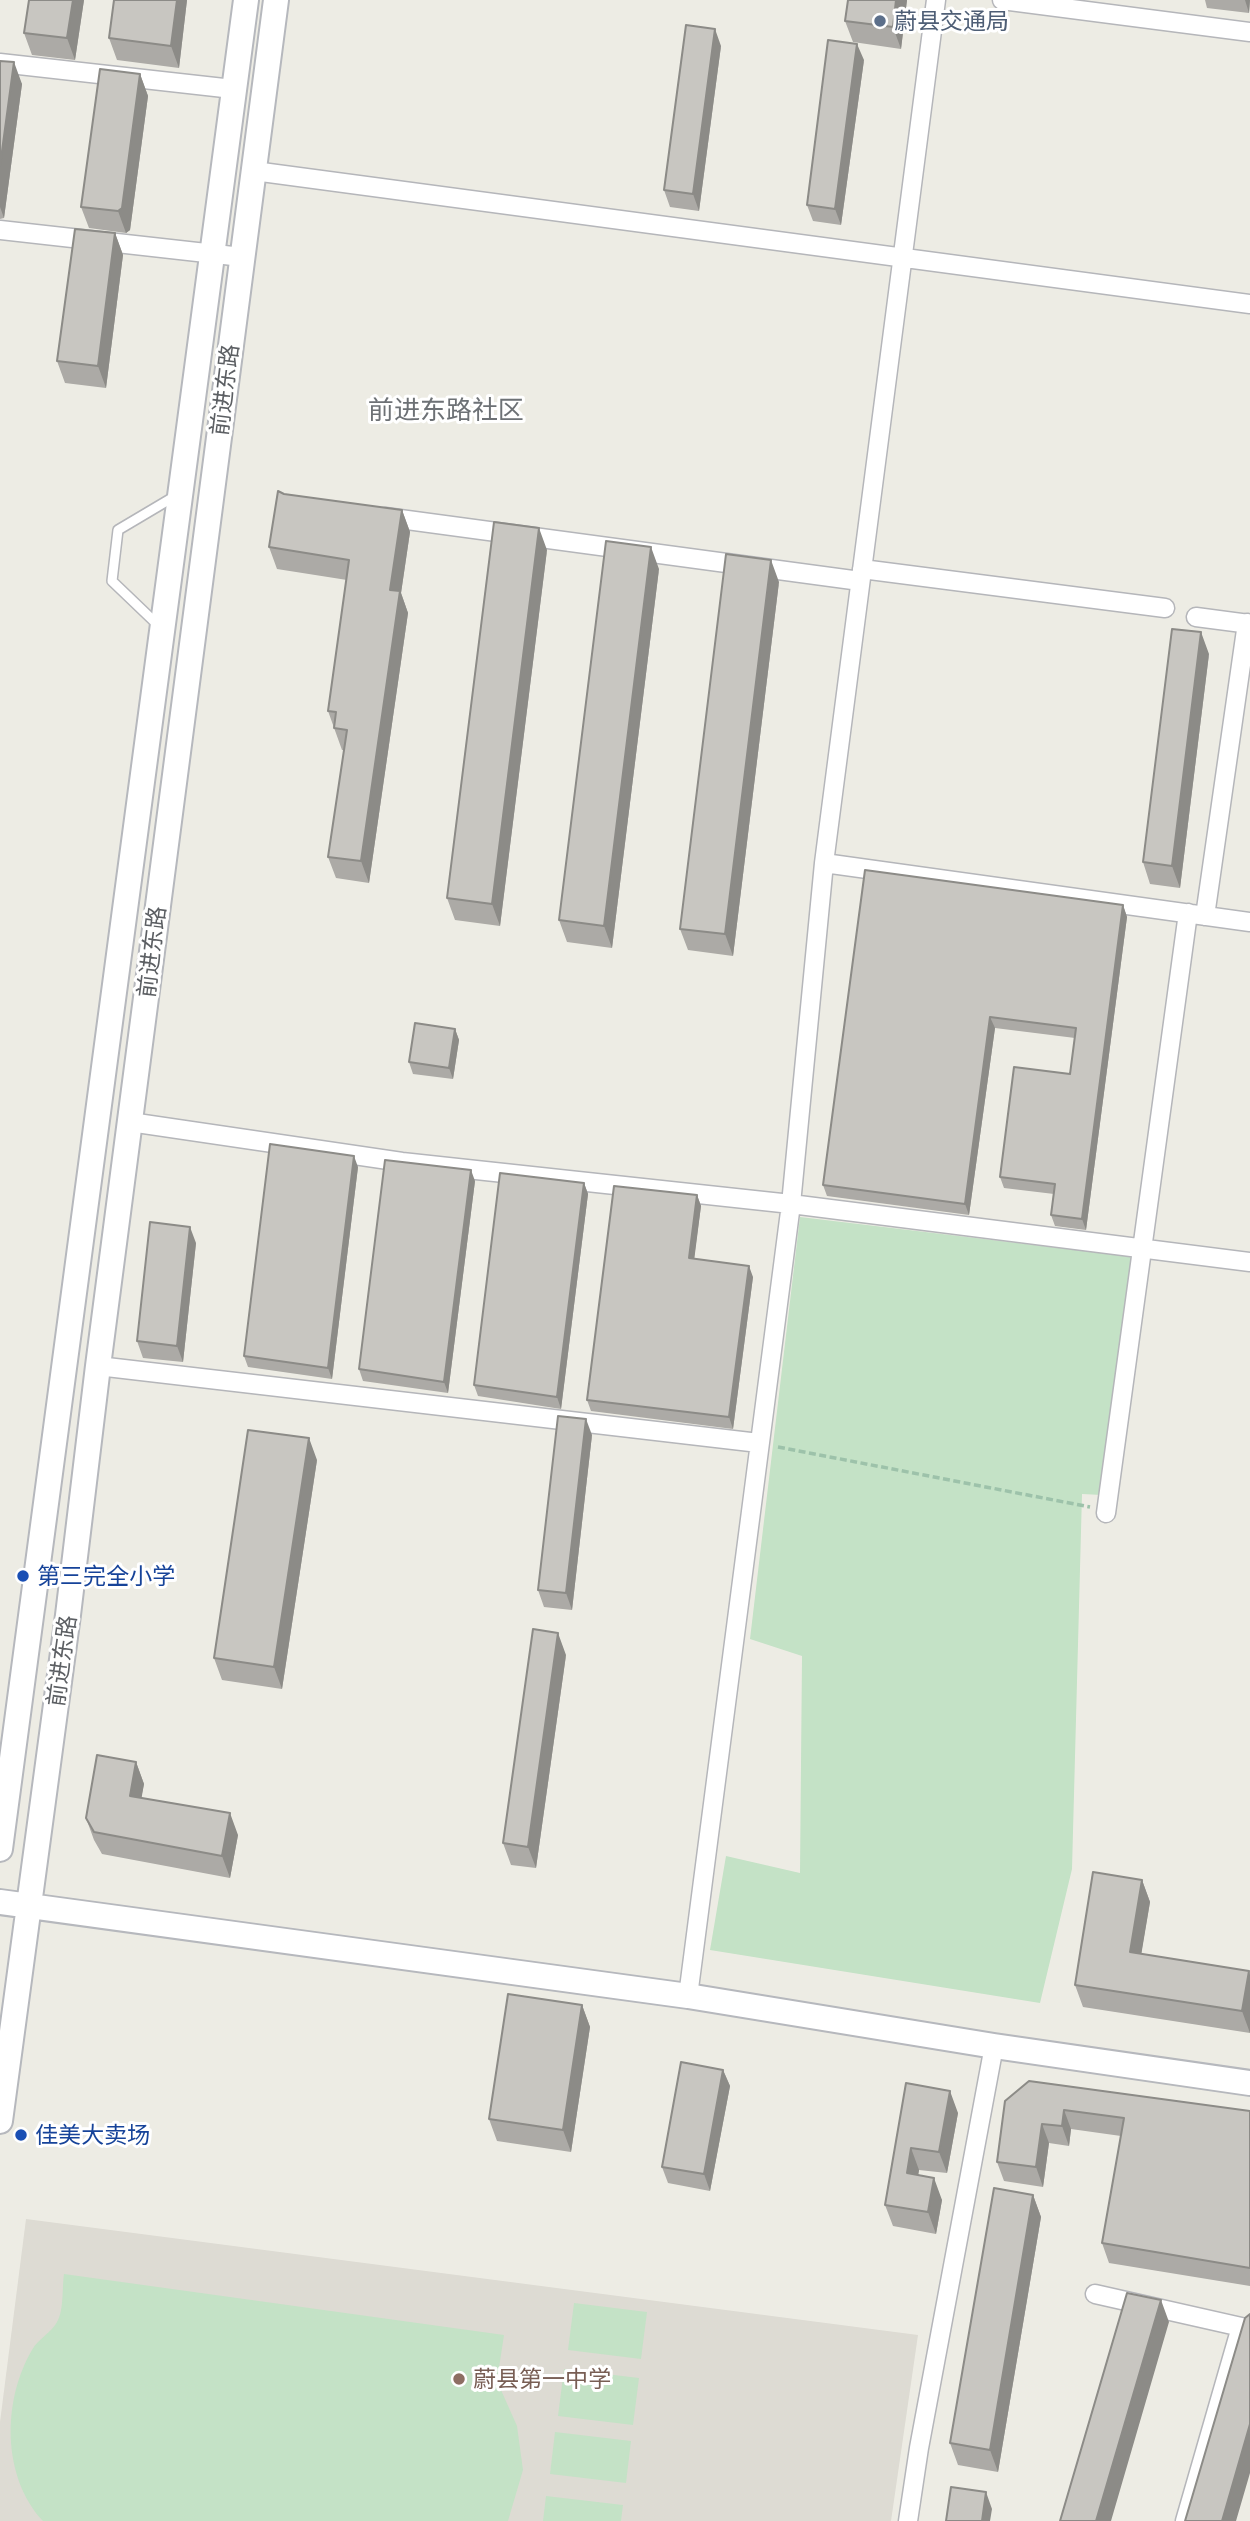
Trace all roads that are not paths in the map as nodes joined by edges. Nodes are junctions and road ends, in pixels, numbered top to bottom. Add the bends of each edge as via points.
1 (246, 0) edge
2 (276, 0) edge
3 (936, 0) edge
4 (1002, 0) edge
5 (1250, 32) edge
6 (0, 63) edge
7 (233, 89) junction
8 (254, 171) junction
9 (0, 230) edge
10 (211, 254) junction
11 (242, 257) junction
12 (902, 257) junction
13 (1250, 304) edge
14 (178, 494) junction
15 (363, 514) edge
16 (861, 575) junction
17 (1165, 608) dead end
18 (1196, 617) dead end
19 (1248, 623) edge
20 (161, 627) junction
21 (824, 863) junction
22 (1196, 914) junction
23 (1250, 922) edge
24 (130, 1122) junction
25 (791, 1203) junction
26 (1142, 1248) junction
27 (1250, 1262) edge
28 (98, 1366) junction
29 (759, 1443) junction
30 (1106, 1513) road end
31 (0, 1849) edge
32 (0, 1902) edge
33 (27, 1905) junction
34 (688, 1996) junction
35 (994, 2046) junction
36 (1250, 2083) edge
37 (0, 2121) edge
38 (1095, 2294) dead end
39 (1246, 2328) edge
40 (908, 2521) edge
41 (1185, 2521) edge

1 - 7 main road, 前进东路
2 - 8 main road, 前进东路
3 - 12 street
4 - 5 street
6 - 7 street
7 - 10 main road, 前进东路
8 - 11 main road, 前进东路
8 - 12 street
9 - 10 street
10 - 11 street
10 - 14 main road, 前进东路
11 - 24 main road, 前进东路
12 - 13 street
12 - 16 street
14 - 20 main road, 前进东路
14 - 20 lane via 118,530 112,581
15 - 16 street
16 - 17 street
16 - 21 street
18 - 19 street
19 - 22 street
20 - 31 main road, 前进东路
21 - 22 street
21 - 25 street
22 - 23 street
22 - 26 street
24 - 25 street via 402,1161
24 - 28 main road, 前进东路
25 - 26 street
25 - 29 street
26 - 27 street
26 - 30 street
28 - 29 street
28 - 33 main road, 前进东路
29 - 34 street
32 - 33 main road
33 - 34 main road
33 - 37 main road, 前进东路
34 - 35 main road
35 - 36 main road
35 - 40 street
38 - 39 street
39 - 41 street

